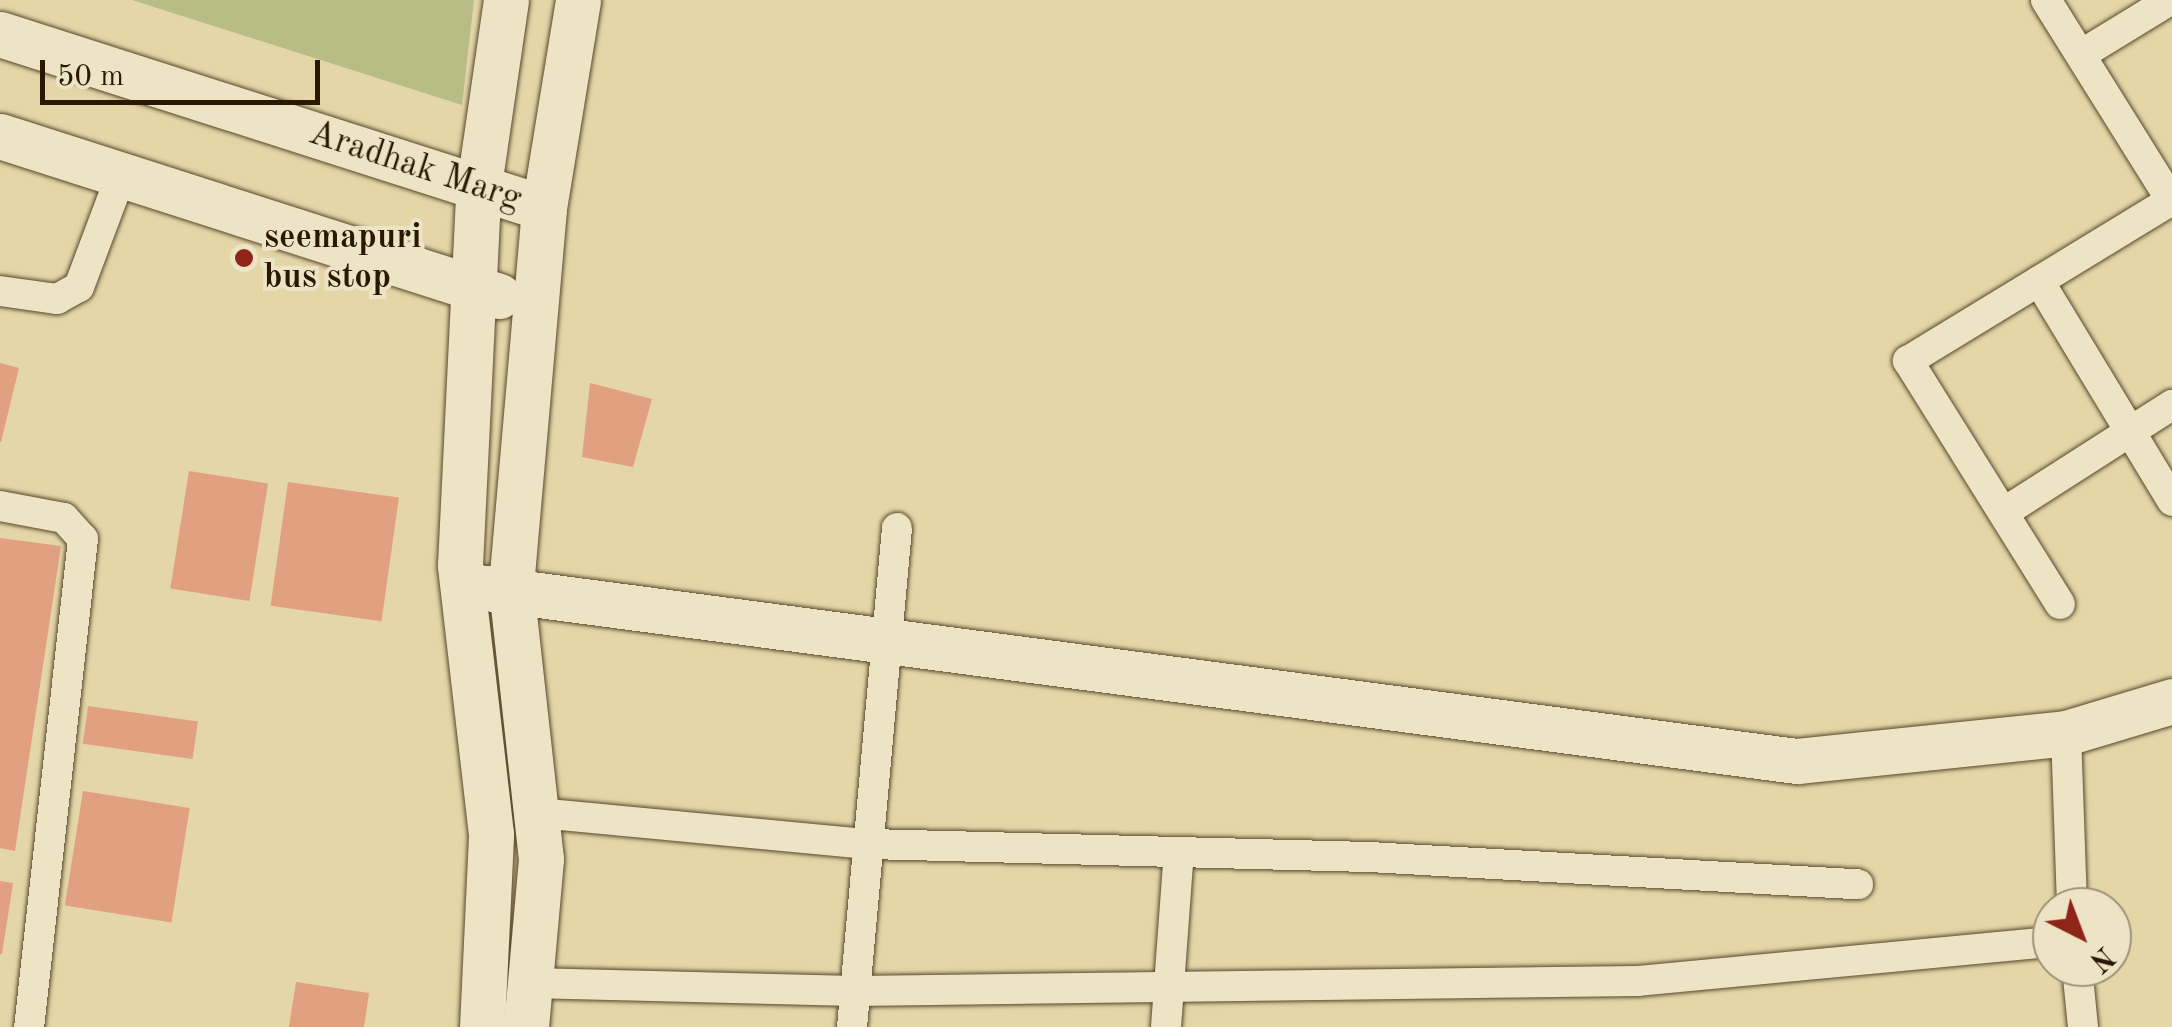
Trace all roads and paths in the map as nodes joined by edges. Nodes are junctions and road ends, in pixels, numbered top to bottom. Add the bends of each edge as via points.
1 (506, 0) edge
2 (578, 0) edge
3 (2046, 0) edge
4 (2170, 0) edge
5 (0, 34) edge
6 (2082, 54) junction
7 (0, 136) edge
8 (121, 175) junction
9 (478, 192) junction
10 (2172, 201) edge
11 (544, 208) junction
12 (2040, 281) junction
13 (473, 288) junction
14 (0, 291) edge
15 (534, 307) junction
16 (2172, 406) edge
17 (2130, 431) junction
18 (2172, 501) edge
19 (0, 506) edge
20 (2006, 511) junction
21 (898, 528) dead end
22 (462, 584) junction
23 (511, 586) junction
24 (2060, 604) dead end
25 (888, 636) junction
26 (2172, 701) edge
27 (2066, 733) junction
28 (538, 813) junction
29 (869, 844) junction
30 (1179, 852) junction
31 (1858, 884) dead end
32 (2071, 887) edge
33 (2032, 944) edge
34 (1166, 986) junction
35 (2079, 987) edge
36 (855, 990) junction
37 (528, 1005) edge
38 (30, 1027) edge
39 (482, 1027) edge
40 (852, 1027) edge
41 (1166, 1027) edge
42 (2084, 1027) edge

1 - 9 main road
2 - 11 main road
3 - 6 street
4 - 6 street
5 - 9 main road, Aradhak Marg
6 - 10 street
7 - 8 main road
8 - 13 main road
8 - 14 street via 79,287 57,299
9 - 11 main road, Aradhak Marg
9 - 13 main road
10 - 12 street
11 - 15 main road
12 - 17 street
12 - 20 street via 1908,361
13 - 15 main road
13 - 22 main road
15 - 23 main road
16 - 17 street
17 - 18 street
17 - 20 street
19 - 38 street via 64,518 83,540
20 - 24 street
21 - 25 street
22 - 23 main road
22 - 39 main road via 491,834
23 - 25 main road
23 - 28 main road
25 - 27 main road via 1797,761
25 - 29 street
26 - 27 main road
27 - 32 street
28 - 29 street
28 - 37 main road
29 - 30 street
29 - 36 street
30 - 31 street
30 - 34 street
33 - 34 street via 1638,980
34 - 36 street
34 - 41 street
35 - 42 street
36 - 37 street
36 - 40 street

